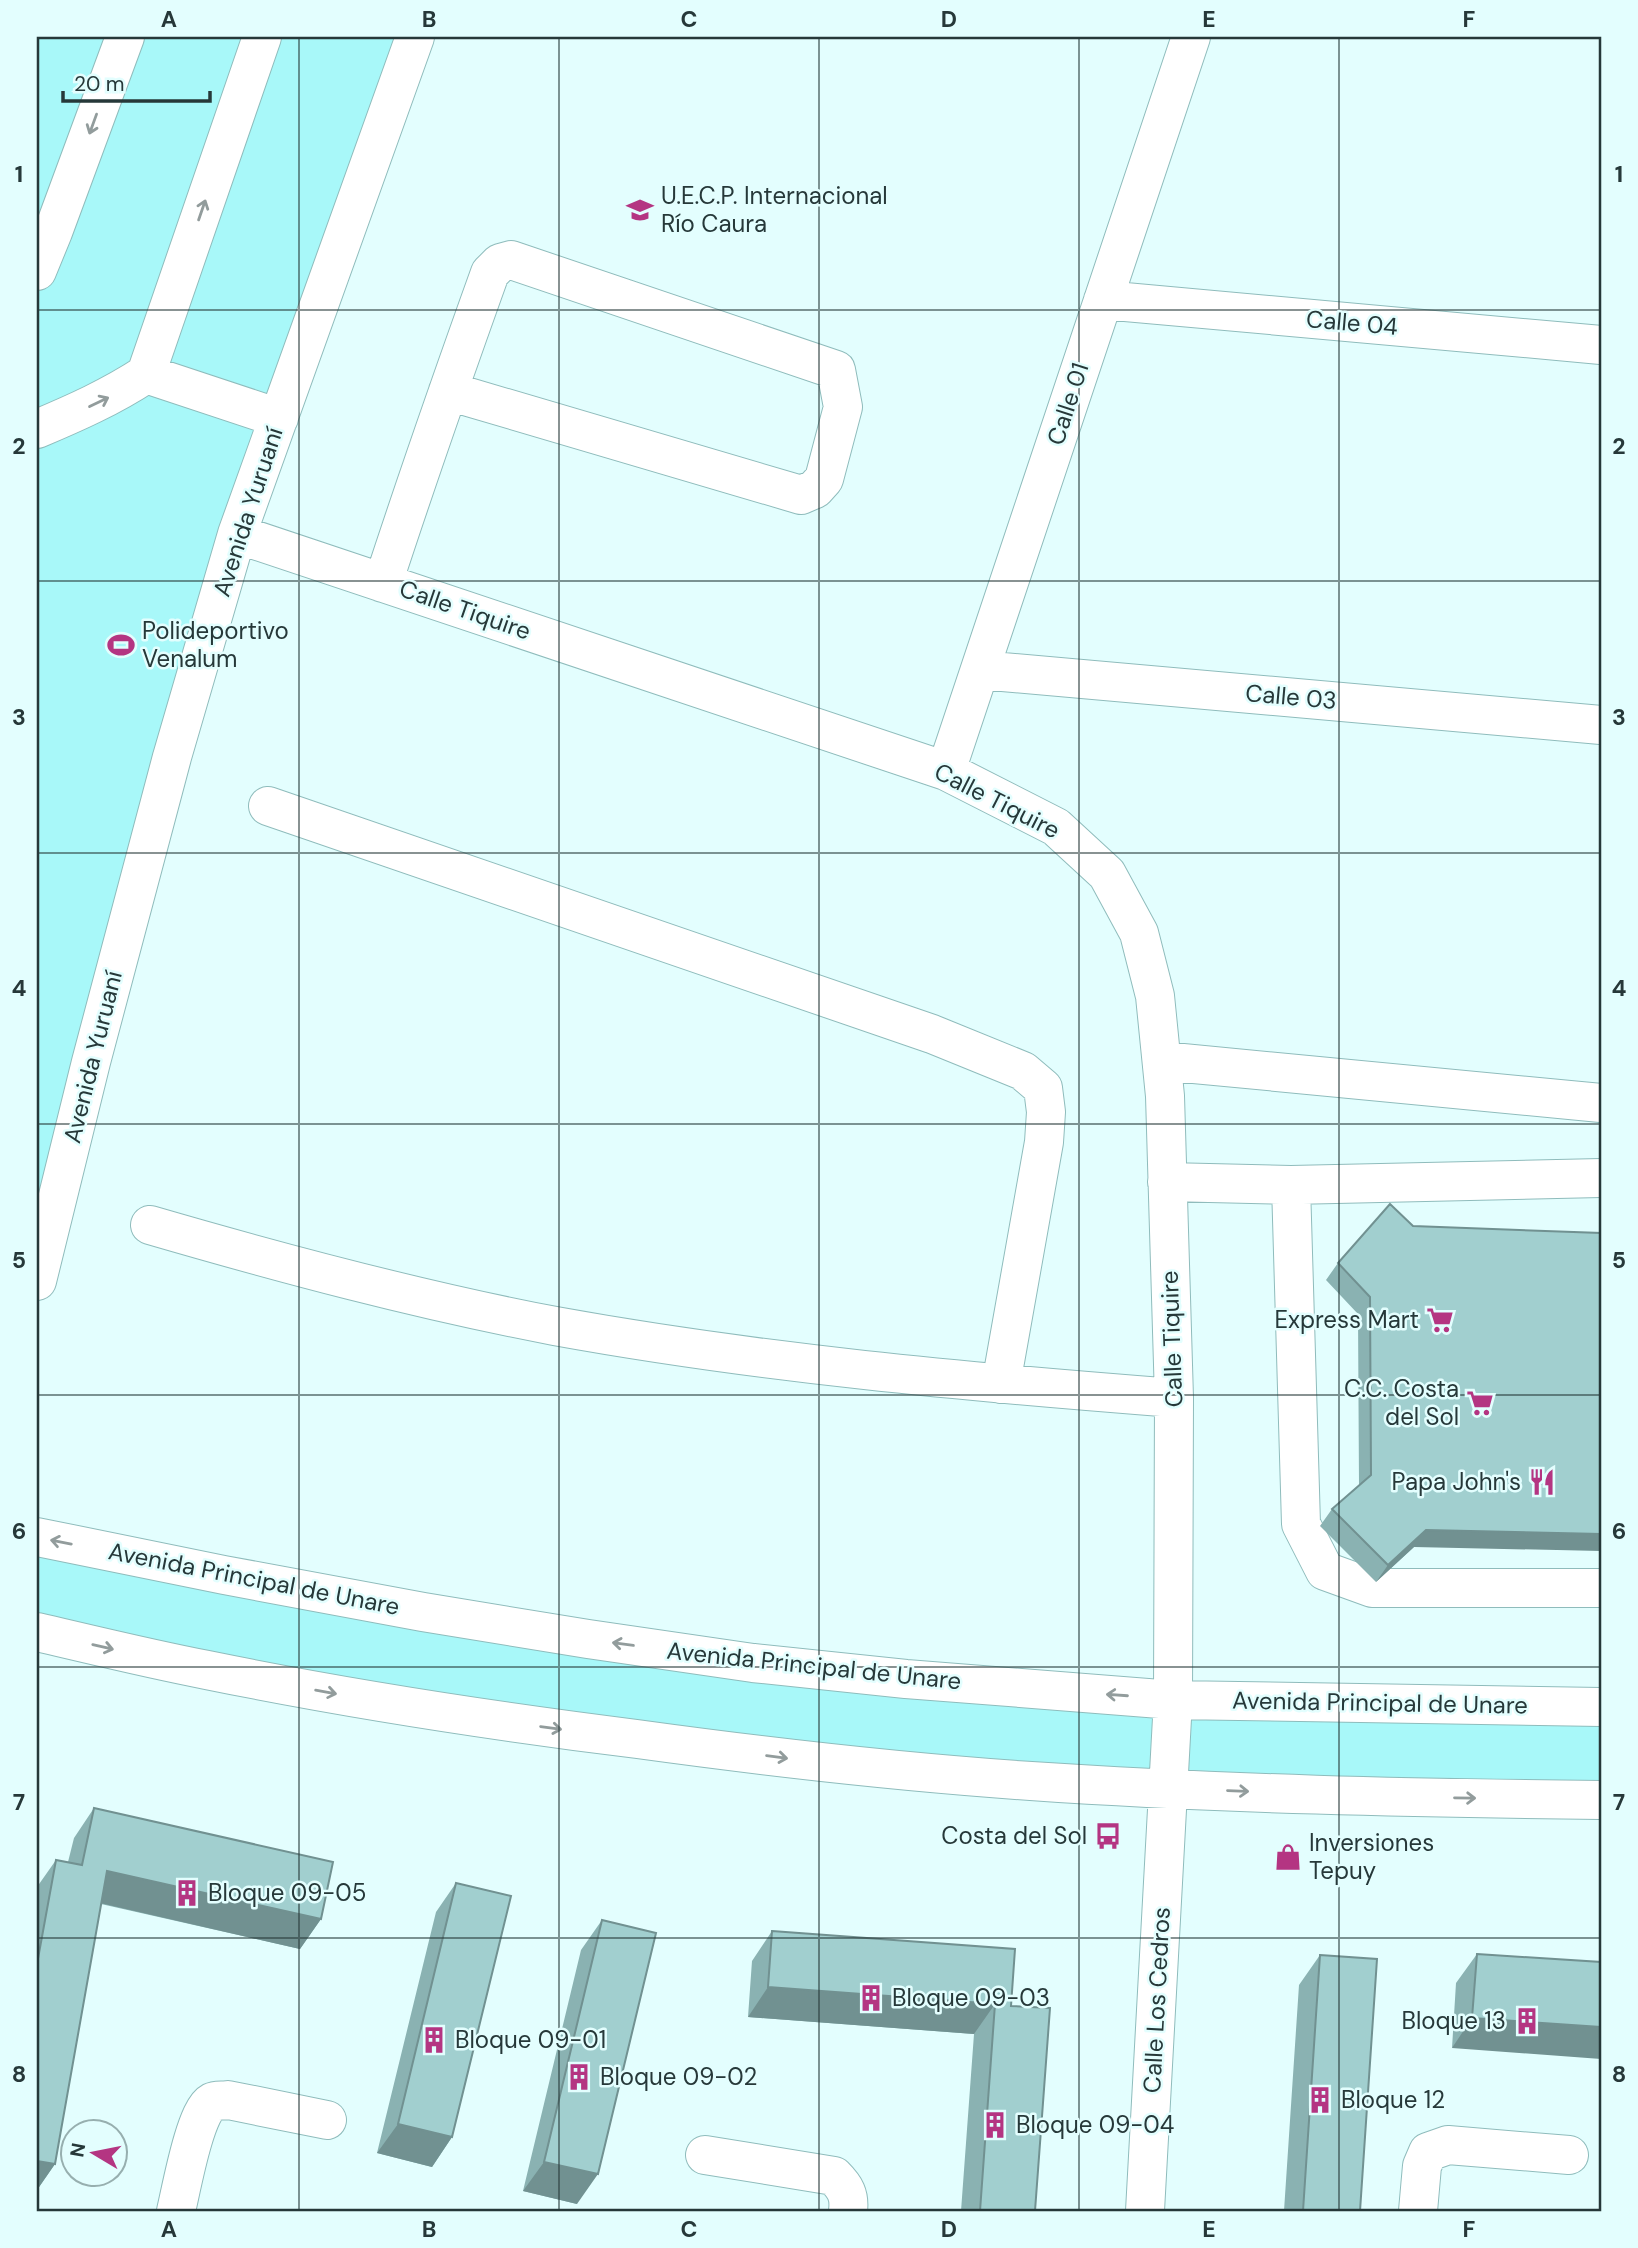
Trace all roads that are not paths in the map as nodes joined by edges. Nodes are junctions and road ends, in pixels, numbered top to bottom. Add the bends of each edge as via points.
1 (124, 37) edge
2 (262, 37) edge
3 (415, 37) edge
4 (1191, 37) edge
5 (37, 271) edge
6 (1103, 300) junction
7 (1601, 345) edge
8 (146, 374) junction
9 (448, 391) junction
10 (279, 418) junction
11 (37, 429) edge
12 (237, 534) junction
13 (383, 583) junction
14 (980, 670) junction
15 (1601, 725) edge
16 (946, 771) junction
17 (268, 806) dead end
18 (1162, 1062) junction
19 (1601, 1103) edge
20 (1601, 1178) edge
21 (1167, 1182) junction
22 (1291, 1185) junction
23 (150, 1226) dead end
24 (37, 1281) edge
25 (1001, 1384) junction
26 (1174, 1398) junction
27 (37, 1537) edge
28 (1601, 1588) edge
29 (37, 1632) edge
30 (1173, 1700) junction
31 (1601, 1707) edge
32 (1169, 1788) junction
33 (1601, 1800) edge
34 (327, 2120) dead end
35 (705, 2155) dead end
36 (1569, 2155) dead end
37 (176, 2211) edge
38 (848, 2211) edge
39 (1145, 2211) edge
40 (1418, 2211) edge

1 -> 5 street
8 -> 2 street
3 - 10 street, Avenida Yuruaní
4 - 6 street, Calle 01
6 - 7 street, Calle 04
6 - 14 street, Calle 01
8 - 10 street
11 -> 8 street
9 - 9 street via 490,273 510,260 836,370 843,407 824,479 816,489 801,495
9 - 13 street
10 - 12 street, Avenida Yuruaní
12 - 13 street, Calle Tiquire
12 - 24 street, Avenida Yuruaní via 172,757
13 - 16 street, Calle Tiquire
14 - 15 street, Calle 03
14 - 16 street, Calle 01
16 - 18 street, Calle Tiquire via 1056,827 1107,874 1139,933 1155,996
17 - 25 street via 932,1034 1023,1071 1043,1088 1045,1132
18 - 19 street
18 - 21 street, Calle Tiquire
20 - 22 street
21 - 22 street
21 - 26 street, Calle Tiquire
22 - 28 street via 1301,1524 1325,1571 1373,1588
23 - 25 street via 305,1270 556,1326 745,1355
25 - 26 street
26 - 30 street, Calle Tiquire
30 -> 27 street, Avenida Principal de Unare via 753,1663 424,1612
29 -> 32 street via 206,1670 556,1729 852,1765
30 - 31 street, Avenida Principal de Unare
30 - 32 street, Calle Tiquire
32 -> 33 street
32 - 39 street, Calle Los Cedros
34 - 37 street via 228,2100 212,2102 196,2130
35 - 38 street via 834,2176 845,2187
36 - 40 street via 1448,2146 1428,2152 1422,2166

